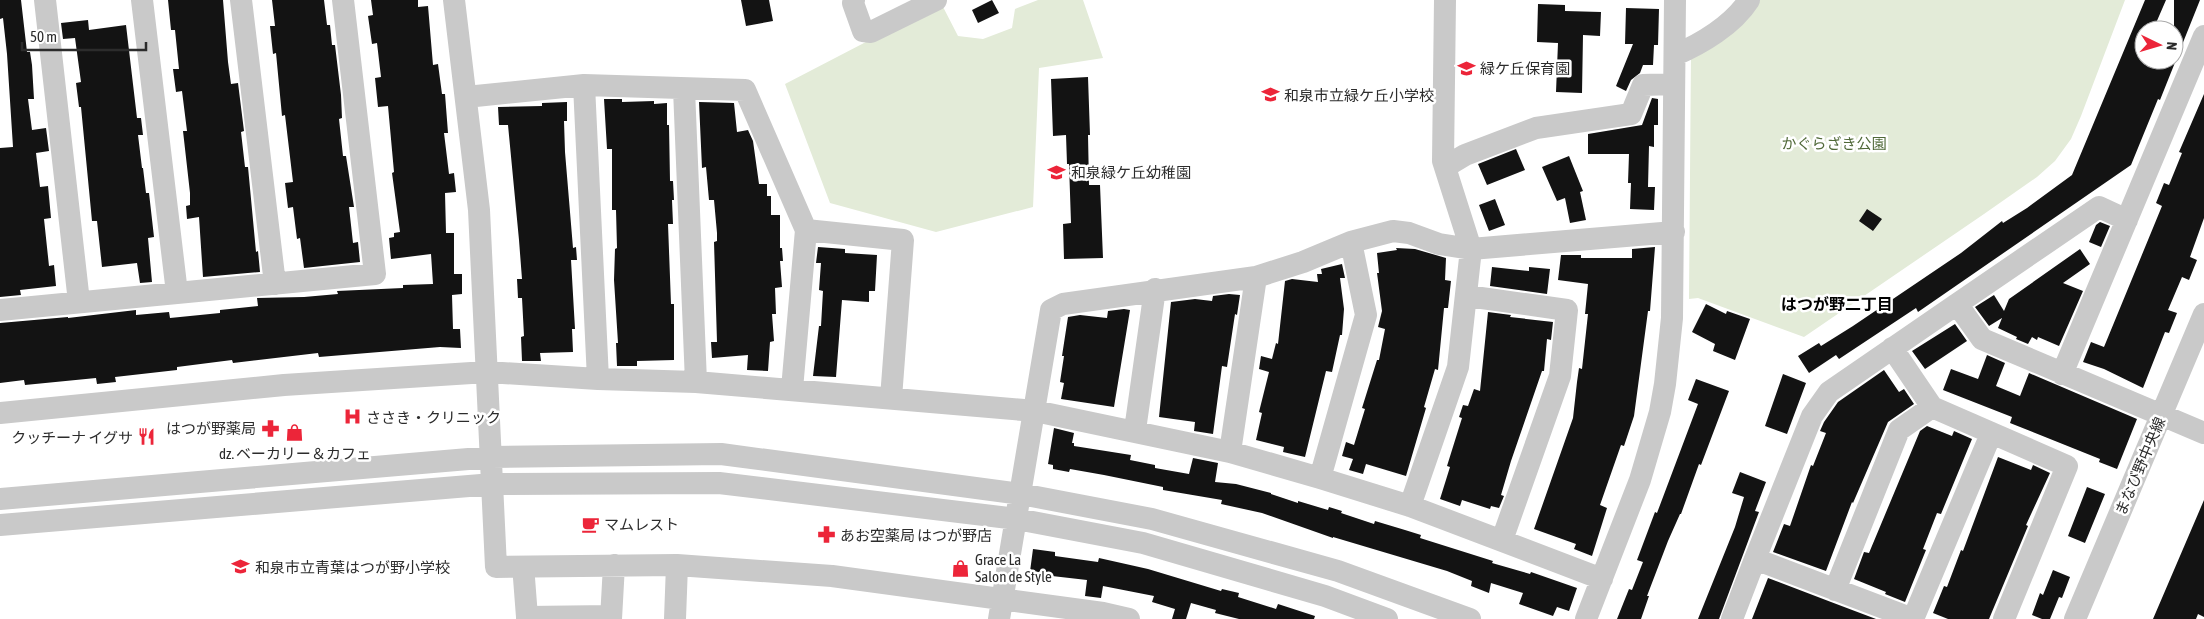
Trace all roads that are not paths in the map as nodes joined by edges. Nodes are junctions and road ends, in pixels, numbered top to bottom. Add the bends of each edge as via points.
1 (45, 0) edge
2 (142, 0) edge
3 (240, 0) edge
4 (343, 0) edge
5 (454, 0) edge
6 (854, 0) edge
7 (936, 0) edge
8 (1446, 0) edge
9 (1675, 0) edge
10 (1749, 0) edge
11 (2204, 36) edge
12 (1675, 55) junction
13 (1674, 84) junction
14 (584, 86) junction
15 (684, 89) junction
16 (466, 97) junction
17 (1445, 167) junction
18 (2127, 220) junction
19 (806, 230) junction
20 (1674, 232) junction
21 (1351, 242) junction
22 (1471, 249) junction
23 (1256, 277) junction
24 (275, 284) junction
25 (1155, 289) junction
26 (177, 293) junction
27 (1467, 296) junction
28 (79, 302) junction
29 (1957, 304) junction
30 (0, 310) edge
31 (2204, 314) edge
32 (1892, 348) junction
33 (487, 372) junction
34 (2062, 374) junction
35 (598, 379) junction
36 (696, 382) junction
37 (792, 389) junction
38 (891, 398) junction
39 (1932, 407) junction
40 (1035, 411) junction
41 (0, 413) edge
42 (2161, 415) junction
43 (1135, 430) junction
44 (2204, 433) edge
45 (1991, 434) junction
46 (1230, 452) junction
47 (492, 457) junction
48 (1320, 478) junction
49 (493, 484) junction
50 (1021, 494) junction
51 (0, 499) edge
52 (1410, 506) junction
53 (1017, 519) junction
54 (0, 525) edge
55 (1502, 540) junction
56 (1755, 559) junction
57 (614, 565) junction
58 (677, 565) junction
59 (524, 578) dead end
60 (1602, 579) junction
61 (1835, 590) junction
62 (1001, 610) edge
63 (1103, 616) edge
64 (527, 618) edge
65 (611, 618) edge
66 (675, 619) edge
67 (1129, 619) edge
68 (1387, 619) edge
69 (1470, 619) edge
70 (1586, 619) edge
71 (1732, 619) edge
72 (1913, 619) edge
73 (2004, 619) edge
74 (2075, 619) edge

1 - 28 street
2 - 26 street
3 - 24 street
4 - 24 street via 375,274
5 - 16 street
6 - 7 street via 864,31 871,32
8 - 17 street
9 - 12 street
10 - 12 street via 1736,16 1690,49
11 - 18 street
12 - 13 street
13 - 17 street via 1643,85 1631,114 1536,128 1466,155
13 - 20 street
14 - 15 street
14 - 16 street
14 - 35 street
15 - 19 street via 745,90
15 - 36 street
16 - 33 street via 479,210
17 - 22 street
18 - 29 street via 2099,207
18 - 34 street
19 - 37 street
19 - 38 street via 903,240
20 - 22 street
20 - 60 street via 1672,318 1660,412 1640,480
21 - 22 street via 1393,231
21 - 23 street
21 - 48 street via 1366,315
22 - 27 street
23 - 25 street
23 - 46 street
24 - 26 street
25 - 40 street via 1062,304 1051,310
25 - 43 street
26 - 28 street
27 - 52 street via 1458,368
27 - 55 street via 1567,310 1560,376
28 - 30 street
29 - 32 street
29 - 34 street via 1982,340
31 - 42 street, まなび野中央線
32 - 39 street
32 - 56 street via 1829,392 1819,404
33 - 35 street
33 - 41 street via 284,385
33 - 47 street
34 - 42 street
35 - 36 street
36 - 37 street
37 - 38 street
38 - 40 street
39 - 45 street
39 - 61 street via 1899,430
40 - 43 street
40 - 50 street
42 - 44 street
42 - 74 street, まなび野中央線
43 - 46 street
45 - 72 street
45 - 73 street via 2067,466
46 - 48 street
47 - 49 street
47 - 50 street via 721,454
47 - 51 street
48 - 52 street
49 - 53 street via 718,483
49 - 54 street
49 - 57 street via 496,567
50 - 53 street
50 - 69 street via 1152,519 1338,571
52 - 55 street
53 - 62 street
53 - 68 street via 1143,543 1325,596
55 - 60 street
56 - 61 street
56 - 71 street
57 - 58 street
57 - 65 street
58 - 62 street via 832,576
58 - 66 street
59 - 64 street
60 - 70 street
61 - 72 street
62 - 63 street
63 - 67 street
64 - 65 street

